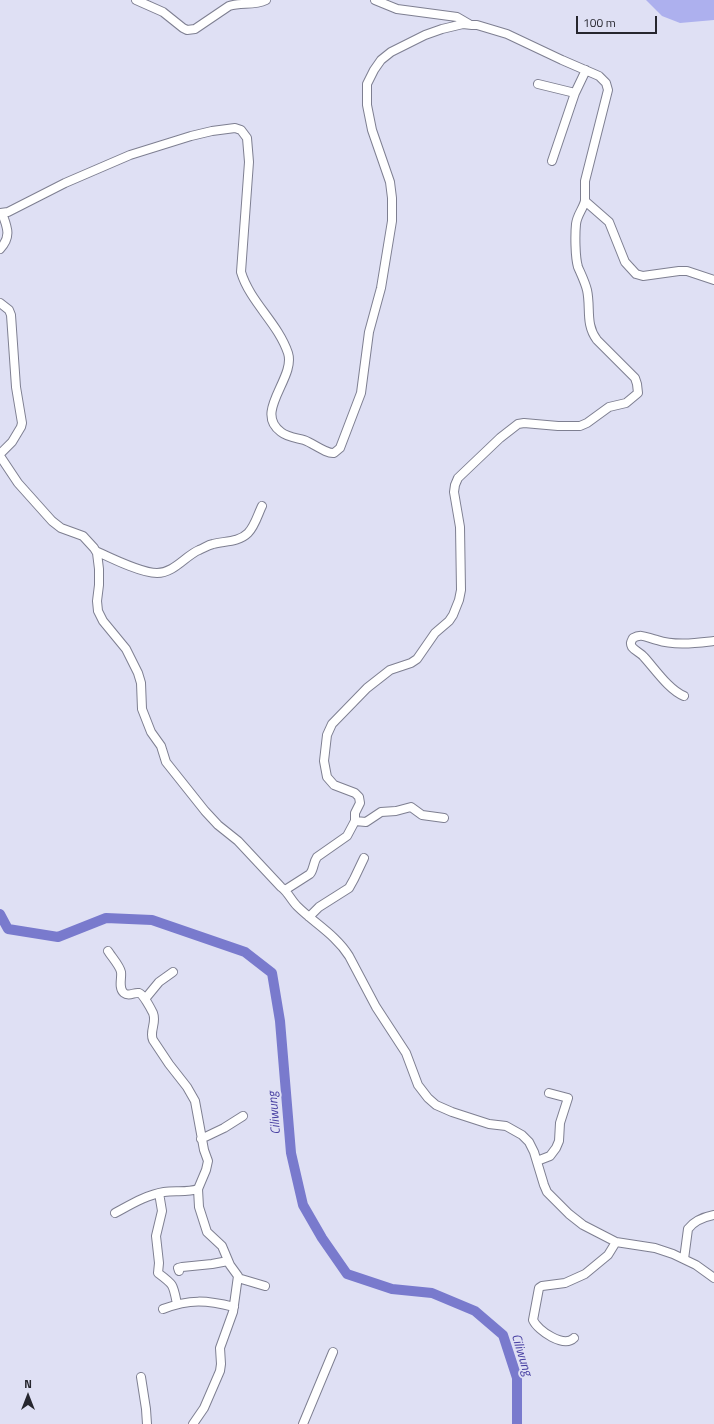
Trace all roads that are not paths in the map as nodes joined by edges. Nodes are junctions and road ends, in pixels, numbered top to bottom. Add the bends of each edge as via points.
1 (136, 0) edge
2 (266, 0) edge
3 (375, 0) edge
4 (478, 25) junction
5 (586, 70) junction
6 (538, 84) dead end
7 (575, 94) junction
8 (552, 160) dead end
9 (584, 200) junction
10 (1, 213) edge
11 (0, 249) edge
12 (714, 280) edge
13 (0, 303) edge
14 (0, 455) edge
15 (262, 506) dead end
16 (96, 551) junction
17 (714, 641) edge
18 (684, 696) dead end
19 (444, 818) dead end
20 (355, 821) junction
21 (364, 858) dead end
22 (285, 890) junction
23 (309, 917) junction
24 (108, 951) dead end
25 (173, 972) dead end
26 (144, 999) junction
27 (549, 1094) dead end
28 (243, 1116) dead end
29 (201, 1139) junction
30 (537, 1161) junction
31 (198, 1189) junction
32 (159, 1193) junction
33 (115, 1213) dead end
34 (714, 1216) edge
35 (616, 1242) junction
36 (684, 1259) junction
37 (228, 1261) junction
38 (179, 1271) dead end
39 (238, 1278) junction
40 (714, 1278) edge
41 (265, 1286) dead end
42 (177, 1304) junction
43 (234, 1307) junction
44 (163, 1310) dead end
45 (574, 1338) dead end
46 (333, 1352) dead end
47 (141, 1377) dead end
48 (147, 1424) edge
49 (193, 1424) edge
50 (303, 1424) edge

1 - 2 street via 163,12 183,28 190,30 199,27 229,6 252,5
3 - 4 street via 397,9 457,17 469,24
4 - 5 street via 511,35
4 - 10 street via 463,24 425,35 386,56 368,80 368,112 390,182 392,221 382,288 369,332 361,393 340,448 334,453 284,434 273,420 273,404 290,362 284,343 246,286 241,272 249,162 247,138 241,130 235,128 212,131 165,144 86,174 8,212
5 - 7 street
5 - 9 street via 599,76 606,83 608,90 585,181
6 - 7 street
7 - 8 street
9 - 12 street via 609,222 626,262 636,274 643,276 687,271
9 - 20 street via 576,224 576,254 577,265 587,288 589,324 597,340 635,378 638,393 626,403 609,407 580,426 518,424 458,478 454,492 460,527 461,590 453,615 435,633 417,659 390,670 359,694 332,724 327,735 324,762 327,777 334,786 353,791 359,797
10 - 11 street via 8,229 5,242
13 - 14 street via 11,315 16,387 22,427
14 - 16 street via 18,483 52,521 61,528 84,536
15 - 16 street via 251,529 244,536 197,550 173,568 163,572 154,573 141,569
16 - 22 street via 100,575 98,612 126,649 138,673 142,709 151,732 161,746 166,762 204,811 238,841
17 - 18 street via 668,642 641,635 633,638 631,645 635,650 672,688
19 - 20 street via 422,814 411,807 382,812 366,822
20 - 22 street via 347,836 317,857 310,874
21 - 23 street via 349,888 319,907
22 - 23 street
23 - 30 street via 333,937 348,954 406,1053 424,1095 455,1113 489,1124 509,1127 528,1142
24 - 26 street via 121,972 123,992 129,995 140,993
25 - 26 street via 159,982
26 - 29 street via 154,1018 152,1038 192,1094
27 - 30 street via 568,1098 556,1148 550,1156
28 - 29 street
29 - 31 street via 208,1164
30 - 35 street via 545,1189 562,1207 579,1222
31 - 32 street
31 - 37 street via 199,1207 206,1230 222,1246
32 - 33 street
32 - 42 street via 162,1211 156,1236 159,1263 157,1270 171,1283
34 - 36 street via 690,1226
35 - 36 street via 655,1248
35 - 45 street via 608,1255 585,1274 565,1283 539,1288 533,1320 535,1325 562,1341 567,1342
36 - 40 street
37 - 38 street via 182,1267 178,1268
37 - 39 street via 238,1274
39 - 41 street
39 - 43 street
42 - 43 street via 206,1302
42 - 44 street
43 - 49 street via 220,1348 221,1364 218,1375 204,1408
46 - 50 street
47 - 48 street

